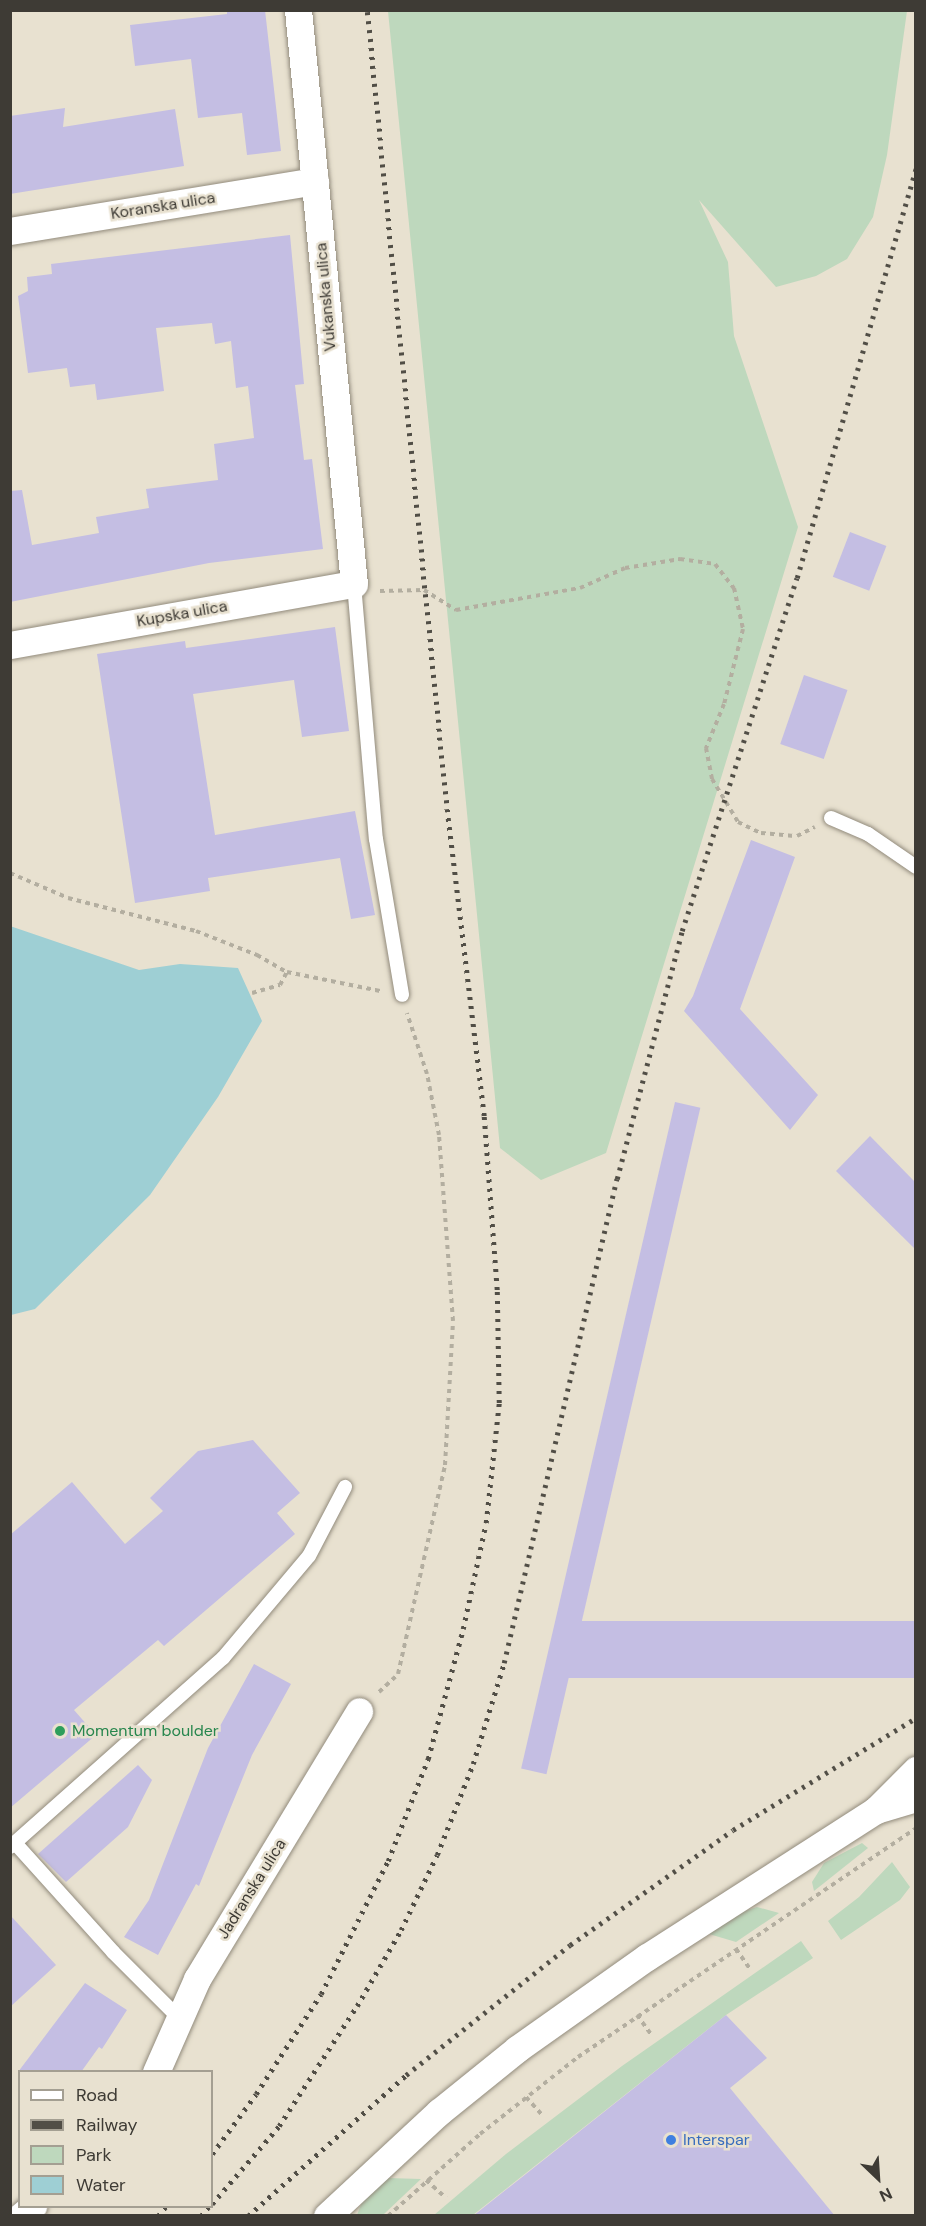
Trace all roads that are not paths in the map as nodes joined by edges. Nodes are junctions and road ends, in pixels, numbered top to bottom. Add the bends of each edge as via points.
1 (298, 10) edge
2 (315, 181) junction
3 (10, 231) edge
4 (354, 584) junction
5 (10, 645) edge
6 (831, 818) road end
7 (915, 867) edge
8 (402, 995) road end
9 (345, 1487) dead end
10 (359, 1711) road end
11 (915, 1770) edge
12 (915, 1798) edge
13 (876, 1810) junction
14 (13, 1845) edge
15 (179, 2019) junction
16 (157, 2070) edge
17 (327, 2216) edge

1 - 2 street, Vukanska ulica
2 - 3 street, Koranska ulica
2 - 4 street, Vukanska ulica
4 - 5 street, Kupska ulica
4 - 8 lane via 376,839
6 - 7 lane via 868,834
9 - 14 lane via 309,1556 223,1658
10 - 15 street, Jadranska ulica via 197,1979
11 - 13 street
12 - 13 street
13 - 17 street via 656,1951 517,2049 439,2112
14 - 15 lane
15 - 16 street, Jadranska ulica

